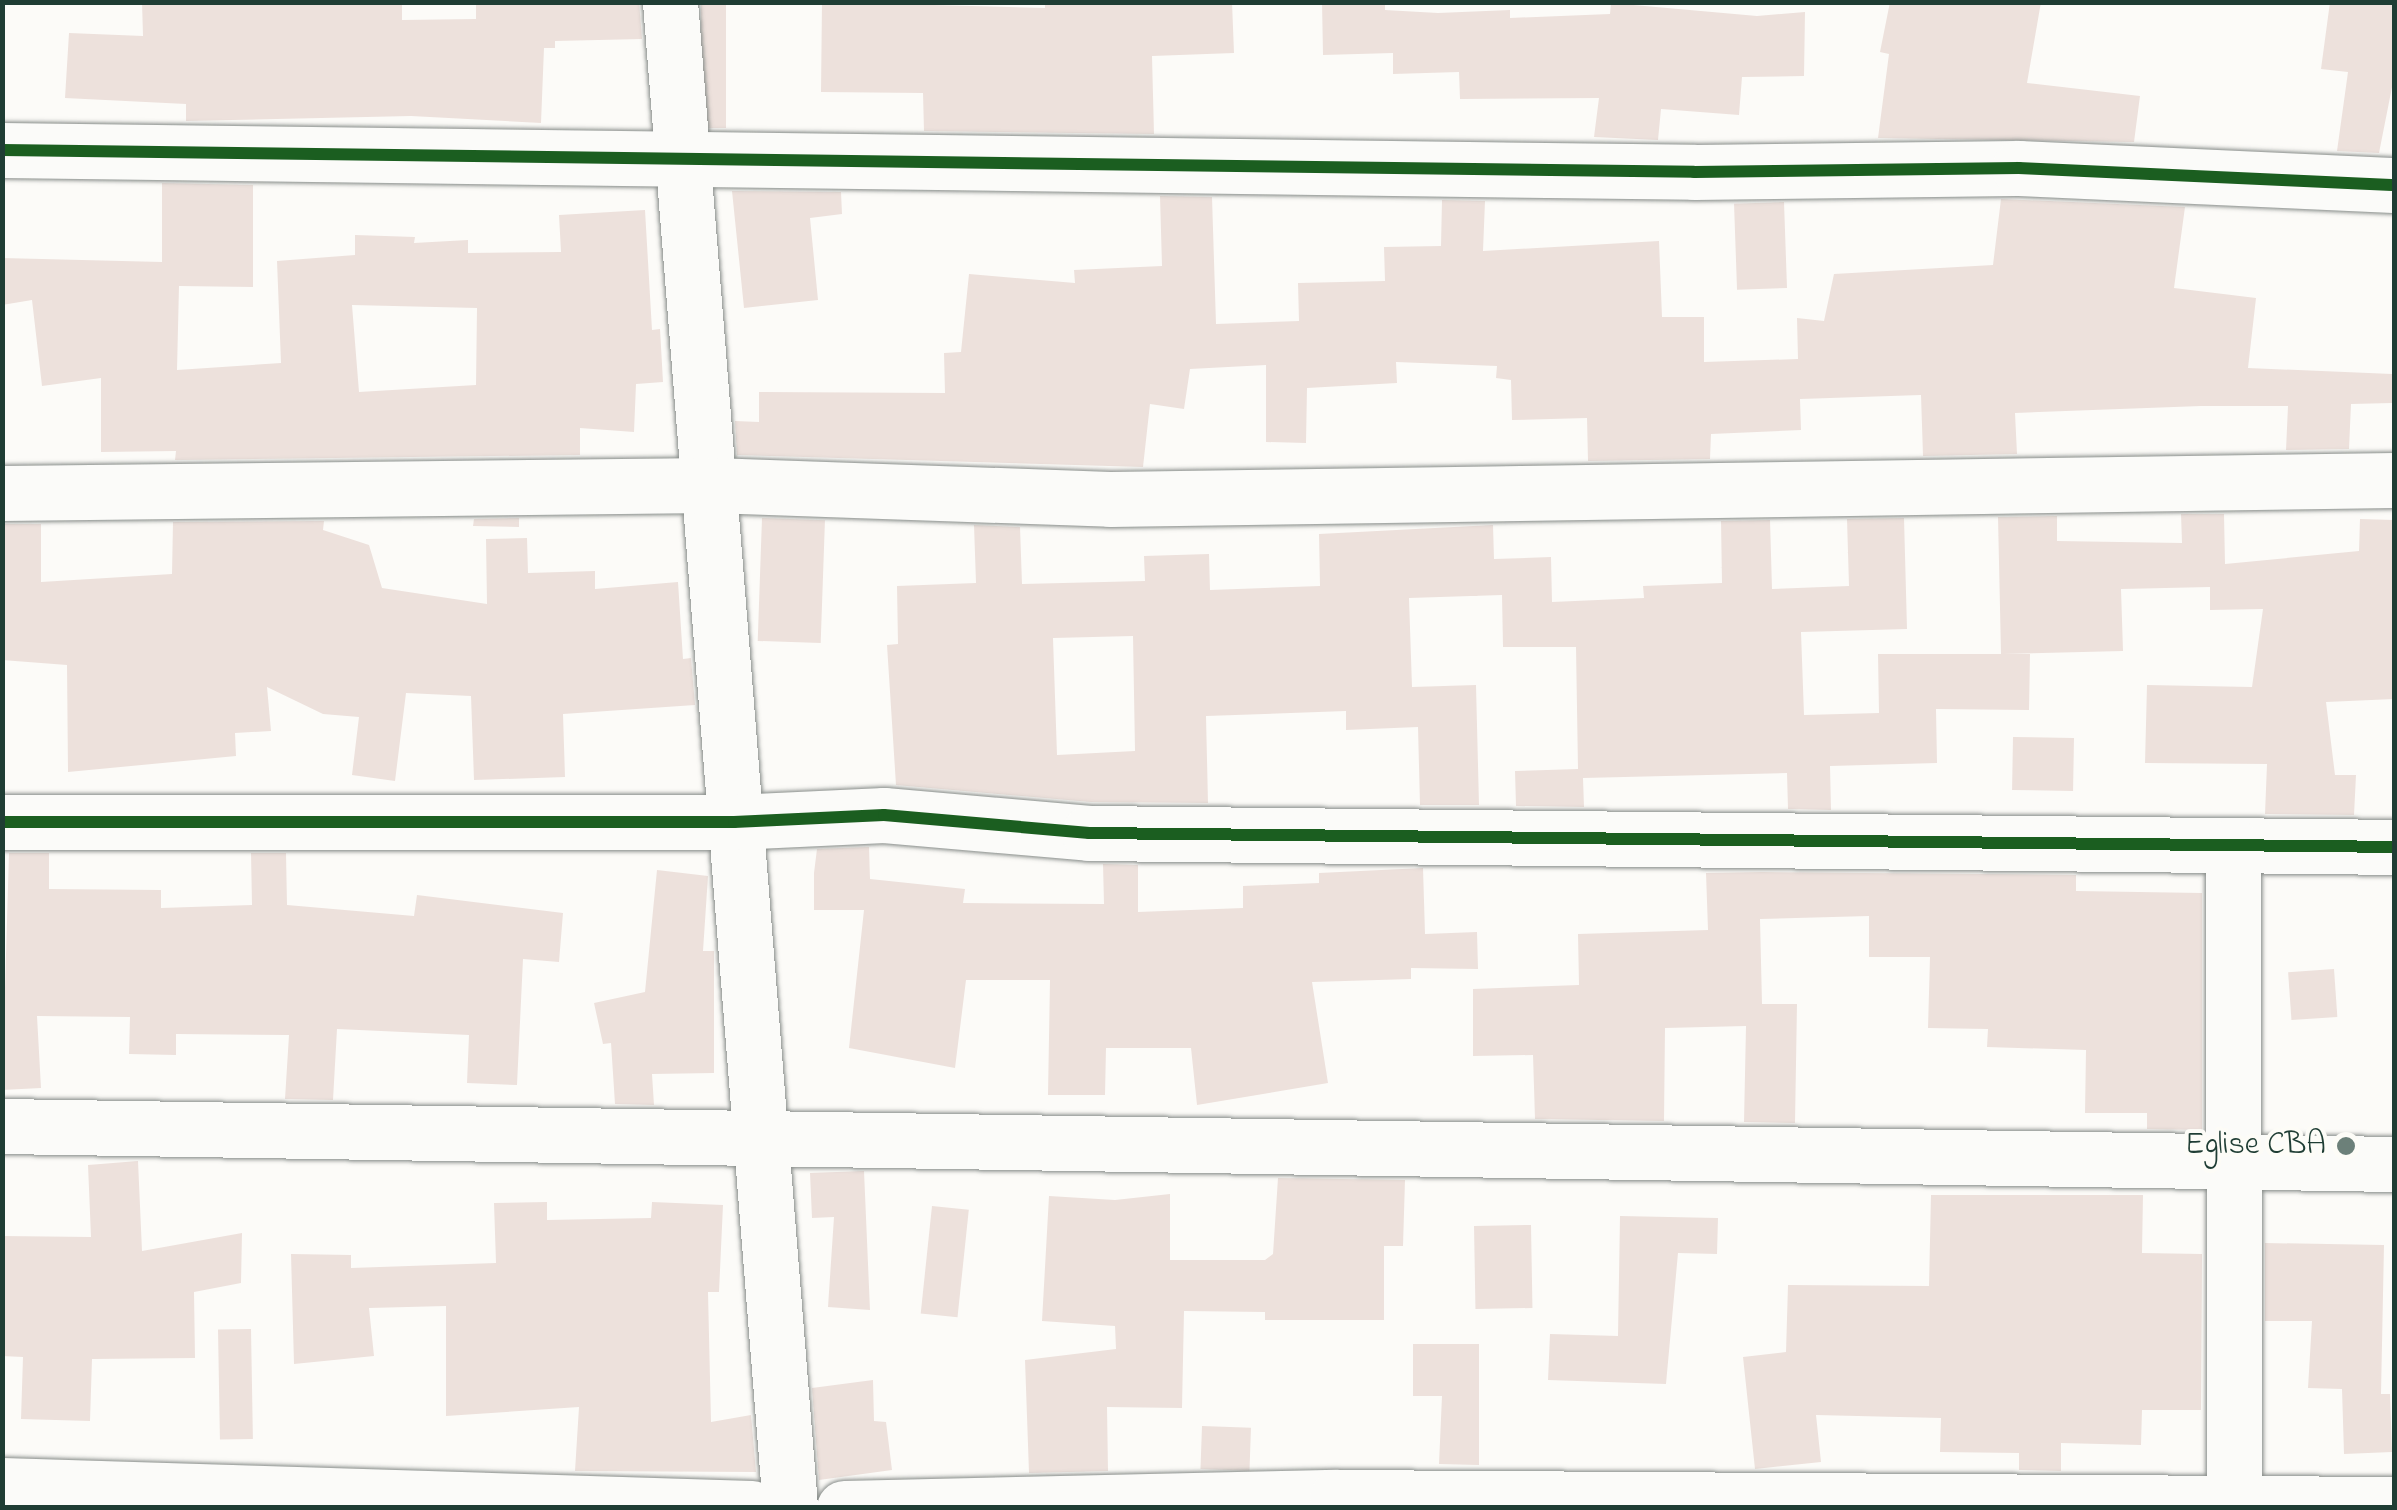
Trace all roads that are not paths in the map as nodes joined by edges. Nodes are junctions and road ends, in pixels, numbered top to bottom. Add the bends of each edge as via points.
1 (670, 2) edge
2 (2, 150) edge
3 (682, 157) junction
4 (2394, 185) edge
5 (2394, 480) edge
6 (712, 485) junction
7 (2, 493) edge
8 (2, 822) edge
9 (734, 822) junction
10 (2233, 846) junction
11 (2394, 847) edge
12 (2, 1126) edge
13 (762, 1140) junction
14 (2230, 1162) junction
15 (2394, 1164) edge
16 (2, 1485) edge
17 (2394, 1504) edge
18 (2234, 1505) edge
19 (752, 1508) edge
20 (790, 1508) edge
21 (844, 1508) edge

1 - 3 street
2 - 3 street
3 - 4 street via 1694,172 2019,168
3 - 6 street
5 - 6 street via 1110,499
6 - 7 street
6 - 9 street
8 - 9 street
9 - 10 street via 884,815 1088,833
9 - 13 street
10 - 11 street
10 - 14 street
12 - 13 street
13 - 14 street
13 - 20 street
14 - 15 street
14 - 18 street
16 - 19 street
17 - 18 street
18 - 21 street via 1337,1497

